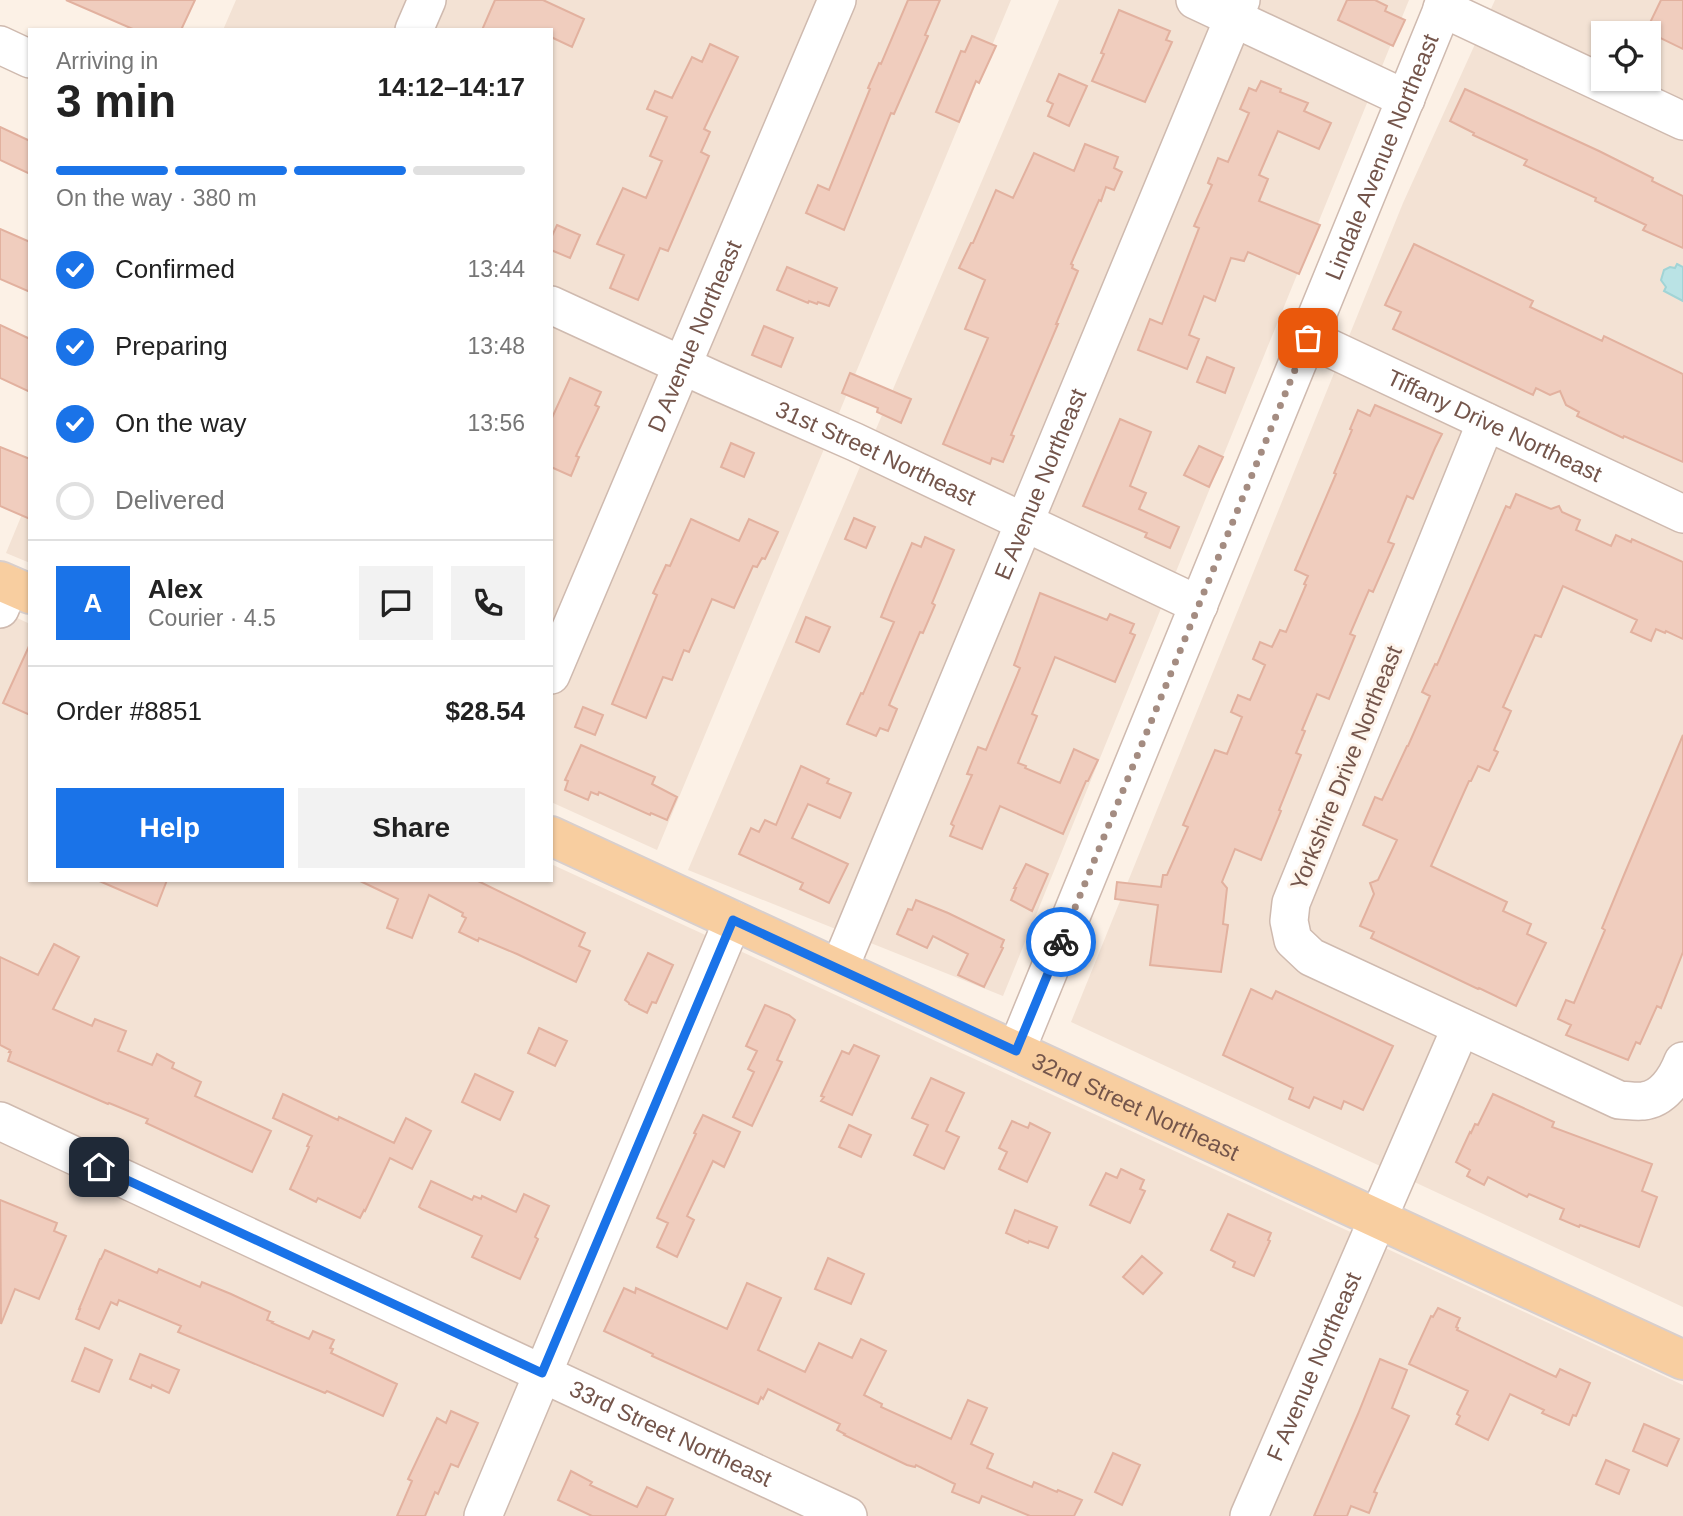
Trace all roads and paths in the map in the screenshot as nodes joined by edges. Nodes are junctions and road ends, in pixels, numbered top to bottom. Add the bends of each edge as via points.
1 (427, 0) edge
2 (837, 0) edge
3 (1195, 0) edge
4 (1444, 4) edge
5 (1238, 9) edge
6 (415, 28) edge
7 (0, 45) edge
8 (28, 58) edge
9 (1406, 99) junction
10 (1683, 121) edge
11 (553, 306) edge
12 (1308, 338) junction
13 (682, 365) junction
14 (1486, 422) junction
15 (1683, 514) edge
16 (1025, 522) junction
17 (1199, 605) junction
18 (553, 670) edge
19 (553, 837) edge
20 (733, 920) junction
21 (839, 969) junction
22 (1461, 1027) junction
23 (1016, 1051) junction
24 (1683, 1062) edge
25 (0, 1121) edge
26 (1378, 1219) junction
27 (1683, 1360) edge
28 (542, 1373) junction
29 (482, 1516) edge
30 (848, 1516) edge
31 (1249, 1516) edge

1 - 6 street
2 - 13 street, D Avenue Northeast
3 - 5 street
4 - 9 street, Lindale Avenue Northeast
4 - 10 street
5 - 9 street
5 - 16 street, E Avenue Northeast
7 - 8 street
9 - 12 street, Lindale Avenue Northeast
11 - 13 street, 31st Street Northeast
12 - 14 street, Tiffany Drive Northeast
12 - 17 street, Lindale Avenue Northeast
13 - 16 street, 31st Street Northeast
13 - 18 street, D Avenue Northeast
14 - 15 street, Tiffany Drive Northeast
14 - 22 street, Yorkshire Drive Northeast via 1291,903 1289,921 1293,940 1311,957
16 - 17 street, 31st Street Northeast
16 - 21 street, E Avenue Northeast
17 - 23 street, Lindale Avenue Northeast
19 - 20 main road, 32nd Street Northeast
20 - 21 main road, 32nd Street Northeast
20 - 28 street
21 - 23 main road, 32nd Street Northeast
22 - 24 street, Yorkshire Drive Northeast via 1619,1100 1645,1101 1663,1092
22 - 26 street, F Avenue Northeast
23 - 26 main road, 32nd Street Northeast
25 - 28 street, 33rd Street Northeast
26 - 27 main road, 32nd Street Northeast
26 - 31 street, F Avenue Northeast
28 - 29 street
28 - 30 street, 33rd Street Northeast

